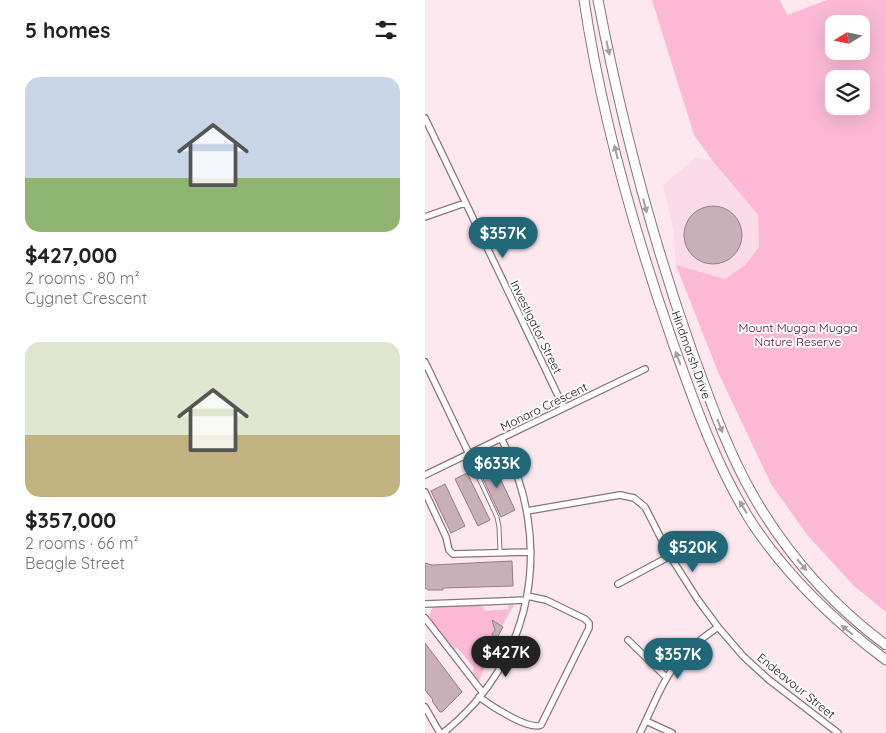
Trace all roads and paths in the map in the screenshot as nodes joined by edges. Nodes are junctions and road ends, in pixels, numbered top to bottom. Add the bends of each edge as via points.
1 (584, 0) edge
2 (599, 0) edge
3 (425, 118) edge
4 (465, 203) junction
5 (425, 217) edge
6 (425, 362) edge
7 (645, 370) dead end
8 (564, 408) junction
9 (501, 438) junction
10 (468, 454) junction
11 (425, 475) edge
12 (425, 492) edge
13 (527, 511) junction
14 (531, 552) junction
15 (500, 553) junction
16 (670, 556) junction
17 (618, 584) dead end
18 (527, 598) junction
19 (425, 604) edge
20 (425, 618) edge
21 (717, 627) junction
22 (628, 640) dead end
23 (886, 646) edge
24 (886, 660) edge
25 (667, 678) junction
26 (481, 695) junction
27 (425, 707) edge
28 (646, 721) junction
29 (441, 733) edge
30 (640, 733) edge
31 (672, 733) edge
32 (838, 733) edge

24 -> 1 main road, Hindmarsh Drive via 838,622 790,573 753,524 718,459 679,360 637,229 604,100
2 -> 23 main road, Hindmarsh Drive via 617,92 648,216 682,323 728,445 755,498 791,552 829,596
3 - 4 street, Investigator Street
4 - 5 street
4 - 8 street, Investigator Street
6 - 10 street
7 - 8 street, Monaro Crescent
8 - 9 street, Monaro Crescent
9 - 10 street, Monaro Crescent
9 - 13 street via 515,467
10 - 11 street, Monaro Crescent
10 - 15 lane via 497,517
12 - 15 street via 451,552
13 - 14 street
13 - 16 street, Endeavour Street via 617,496 631,497 645,507
14 - 15 street
14 - 18 street
16 - 17 street
16 - 21 street, Endeavour Street
18 - 19 street
18 - 26 street via 510,648
18 - 26 street via 546,600 585,619 589,628 541,725 533,727 496,709
20 - 26 street
21 - 25 street via 683,656
21 - 32 street, Endeavour Street via 761,673
22 - 25 street
25 - 28 street
26 - 29 street
27 - 29 street
28 - 30 street
28 - 31 street

